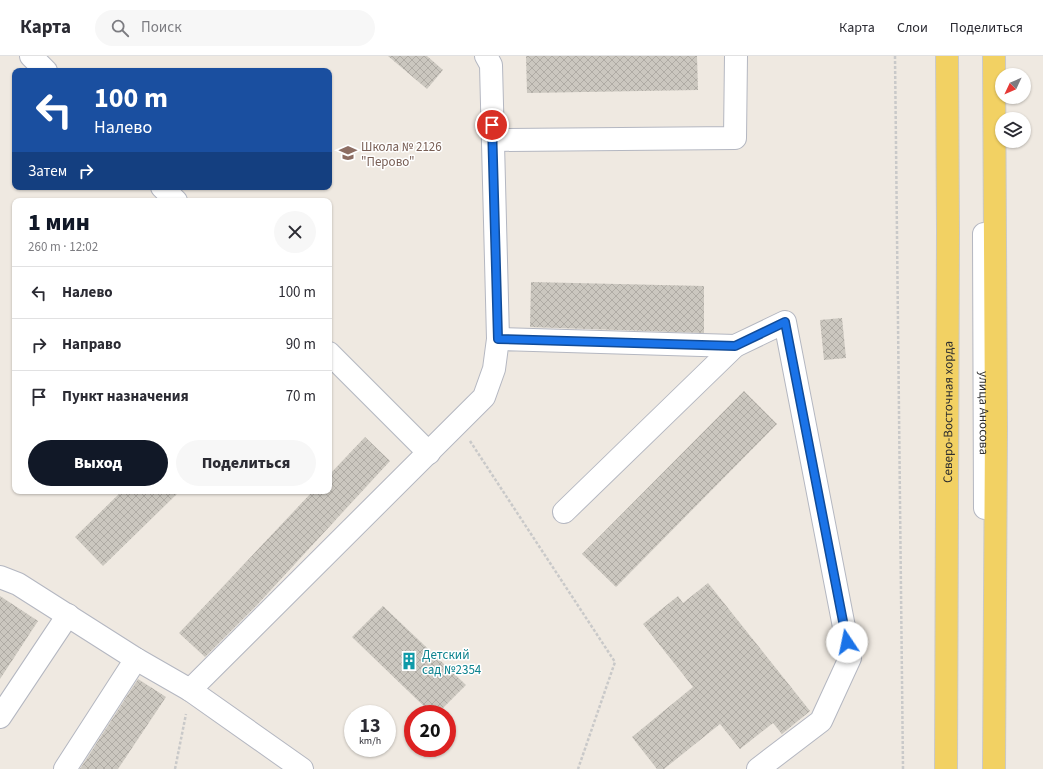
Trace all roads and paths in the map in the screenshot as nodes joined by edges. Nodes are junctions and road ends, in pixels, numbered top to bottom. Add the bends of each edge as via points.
1 (31, 56) edge
2 (486, 56) edge
3 (736, 56) edge
4 (895, 56) edge
5 (947, 56) edge
6 (984, 56) edge
7 (994, 56) edge
8 (43, 68) edge
9 (493, 140) junction
10 (165, 190) edge
11 (173, 198) edge
12 (498, 339) junction
13 (735, 346) junction
14 (332, 356) edge
15 (458, 423) junction
16 (429, 453) junction
17 (564, 512) dead end
18 (0, 576) edge
19 (68, 615) junction
20 (136, 659) junction
21 (190, 690) junction
22 (0, 717) edge
23 (65, 769) edge
24 (175, 769) edge
25 (302, 769) edge
26 (578, 769) edge
27 (758, 769) edge
28 (903, 769) edge
29 (947, 769) edge
30 (986, 769) edge
31 (994, 769) edge

1 - 8 street
2 - 9 street via 491,65
3 - 9 street via 735,138
4 - 28 path
5 - 29 main road, Северо-Восточная хорда, bridge
6 - 30 street, улица Аносова
7 - 31 main road
9 - 12 street
10 - 11 street
12 - 13 street
12 - 15 street via 494,369 484,397
13 - 17 street
13 - 27 street via 785,322 850,658 820,721
14 - 16 street
15 - 16 street
15 - 26 path via 615,662
16 - 21 street
18 - 19 street via 18,584
19 - 20 street
19 - 22 street
20 - 21 street
20 - 23 street
21 - 24 path
21 - 25 street

